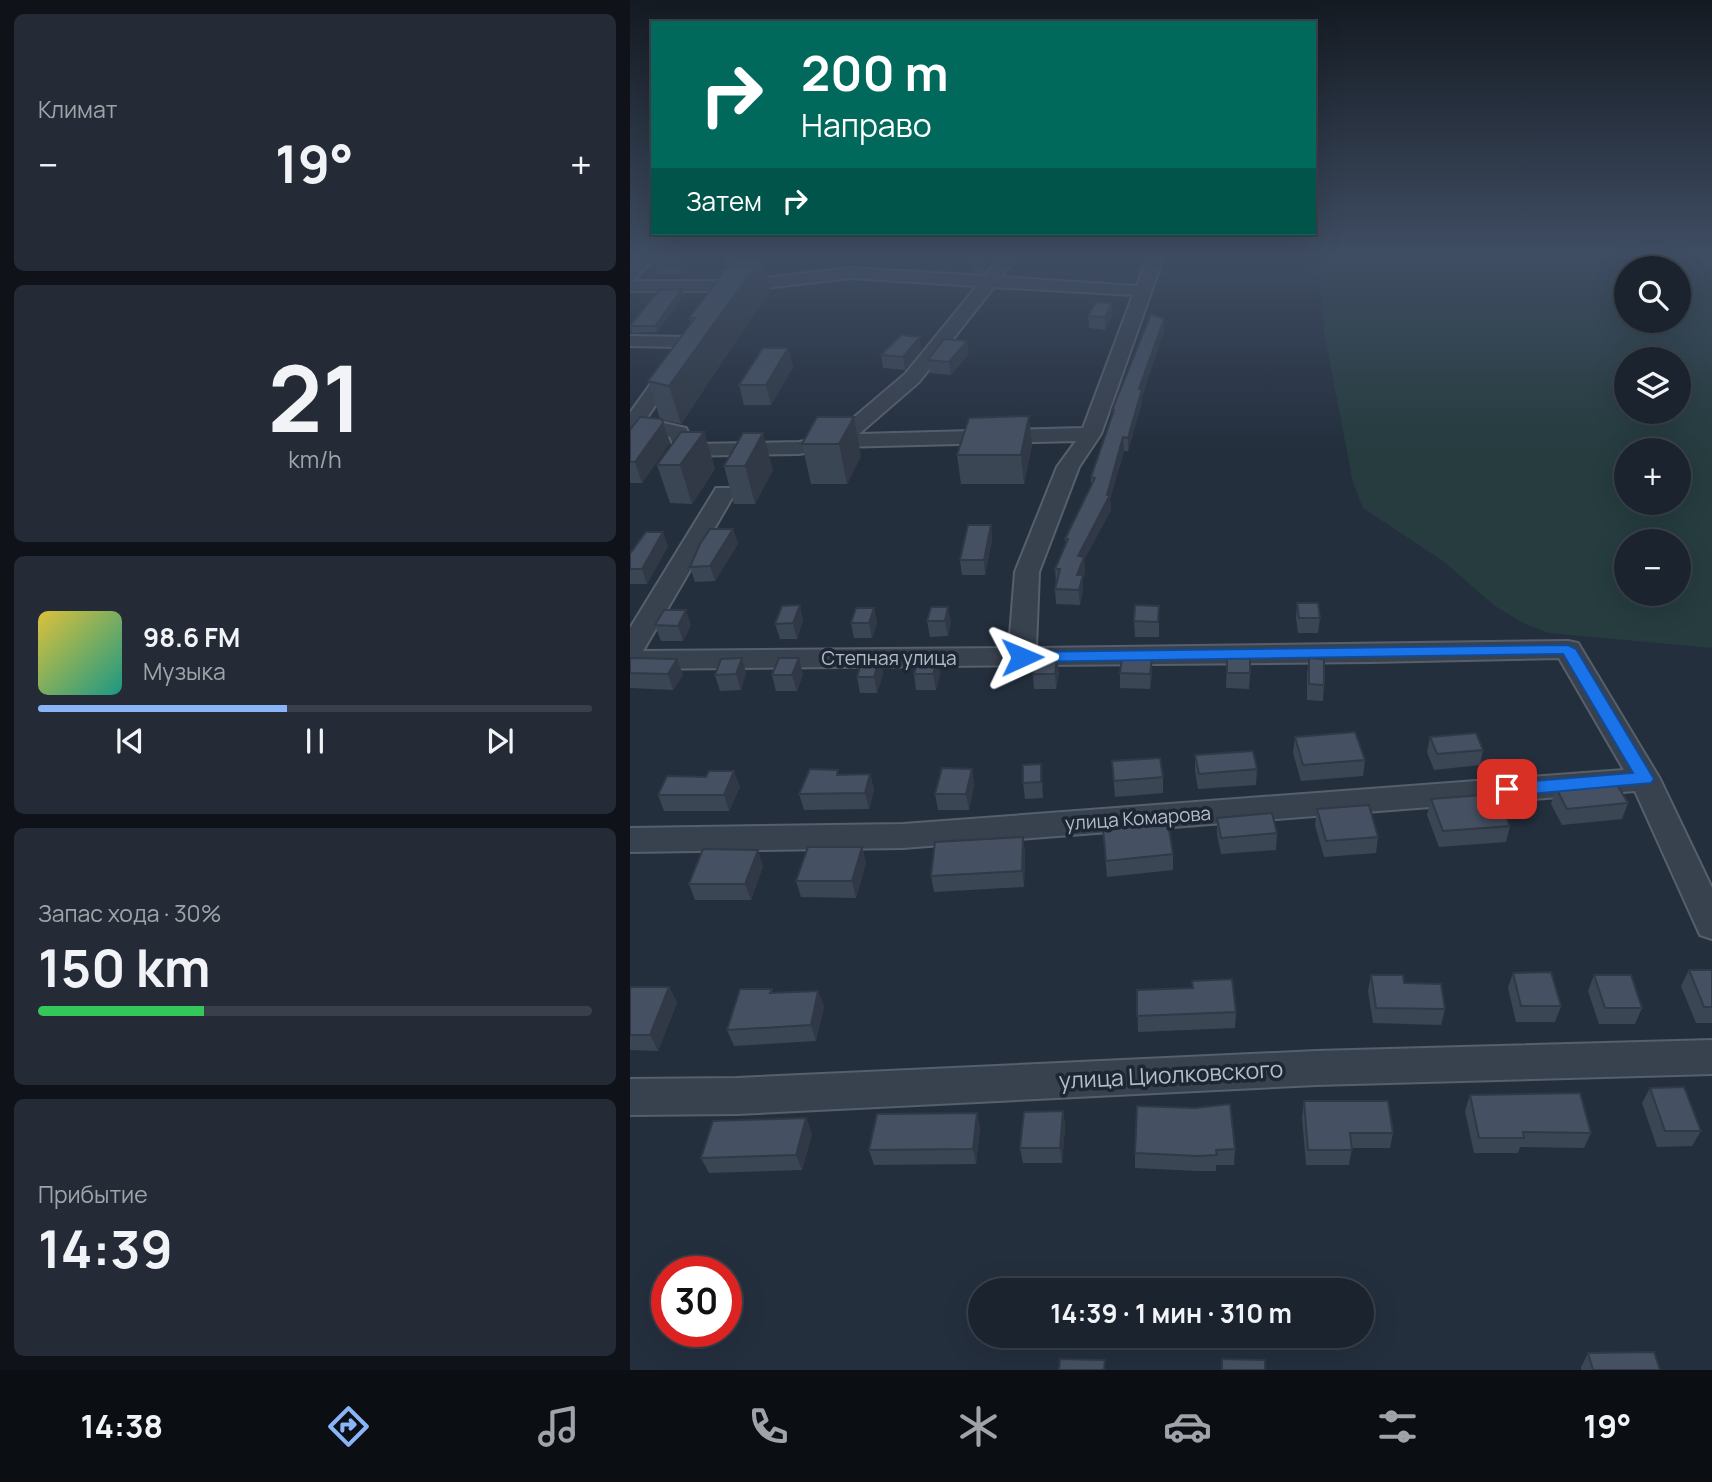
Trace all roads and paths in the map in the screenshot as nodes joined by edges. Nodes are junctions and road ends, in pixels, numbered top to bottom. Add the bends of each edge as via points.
1 (960, 317) edge
2 (1134, 317) edge
3 (630, 341) edge
4 (632, 422) edge
5 (1091, 434) junction
6 (839, 441) junction
7 (724, 493) edge
8 (630, 650) edge
9 (1022, 657) junction
10 (630, 660) edge
11 (1645, 779) junction
12 (630, 840) edge
13 (1712, 925) edge
14 (1712, 1057) edge
15 (630, 1097) edge

1 - 6 street via 912,378
2 - 5 street
3 - 4 street via 690,342
4 - 6 street via 679,432 686,451 799,448
5 - 6 street
5 - 9 street via 1068,467 1027,572
7 - 8 street
9 - 10 street, Степная улица
9 - 11 street, Степная улица via 1568,649
11 - 12 street, улица Комарова via 903,836
11 - 13 street
14 - 15 street, улица Циолковского via 1317,1068 737,1096

